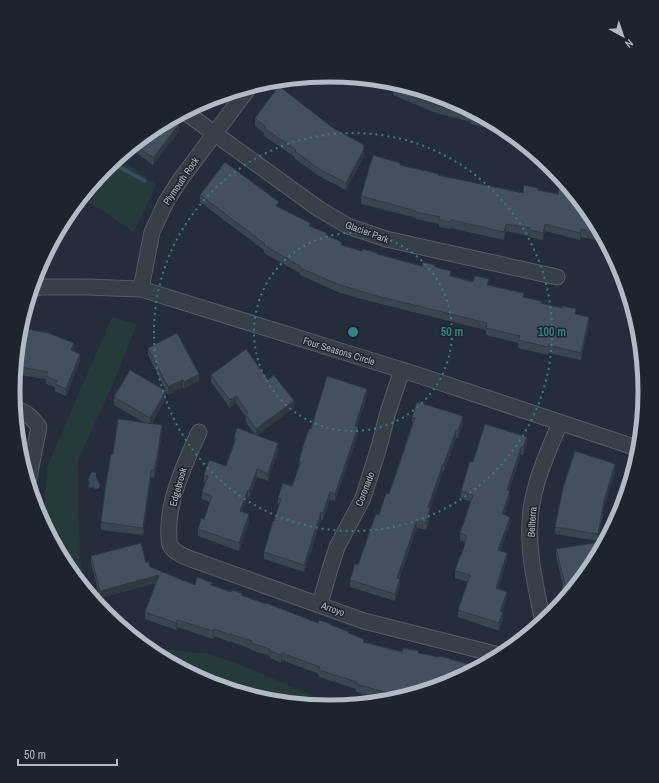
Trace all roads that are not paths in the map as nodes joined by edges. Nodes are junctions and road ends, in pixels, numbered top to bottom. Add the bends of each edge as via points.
1 (244, 94) edge
2 (190, 116) edge
3 (214, 134) junction
4 (557, 277) dead end
5 (38, 288) edge
6 (142, 289) junction
7 (402, 370) junction
8 (21, 411) edge
9 (560, 423) junction
10 (200, 432) dead end
11 (634, 447) edge
12 (30, 470) edge
13 (170, 545) joint
14 (320, 604) junction
15 (542, 616) edge
16 (494, 654) edge

1 - 3 street, Plymouth Rock
2 - 3 street, Glacier Park
3 - 4 street, Glacier Park via 319,209 348,226 386,239
3 - 6 street, Plymouth Rock via 166,202 152,232
5 - 6 street, Four Seasons Circle
6 - 7 street, Four Seasons Circle
7 - 9 street, Four Seasons Circle
7 - 14 street, Coronado via 363,498 337,547
8 - 12 street via 33,418 39,427
9 - 11 street, Four Seasons Circle
9 - 15 street, Bellterra via 544,460 530,522 531,555
10 - 13 street, Edgebrook via 184,466 172,505 168,528
13 - 14 street, Arroyo via 177,552 202,563
14 - 16 street, Arroyo via 364,621

